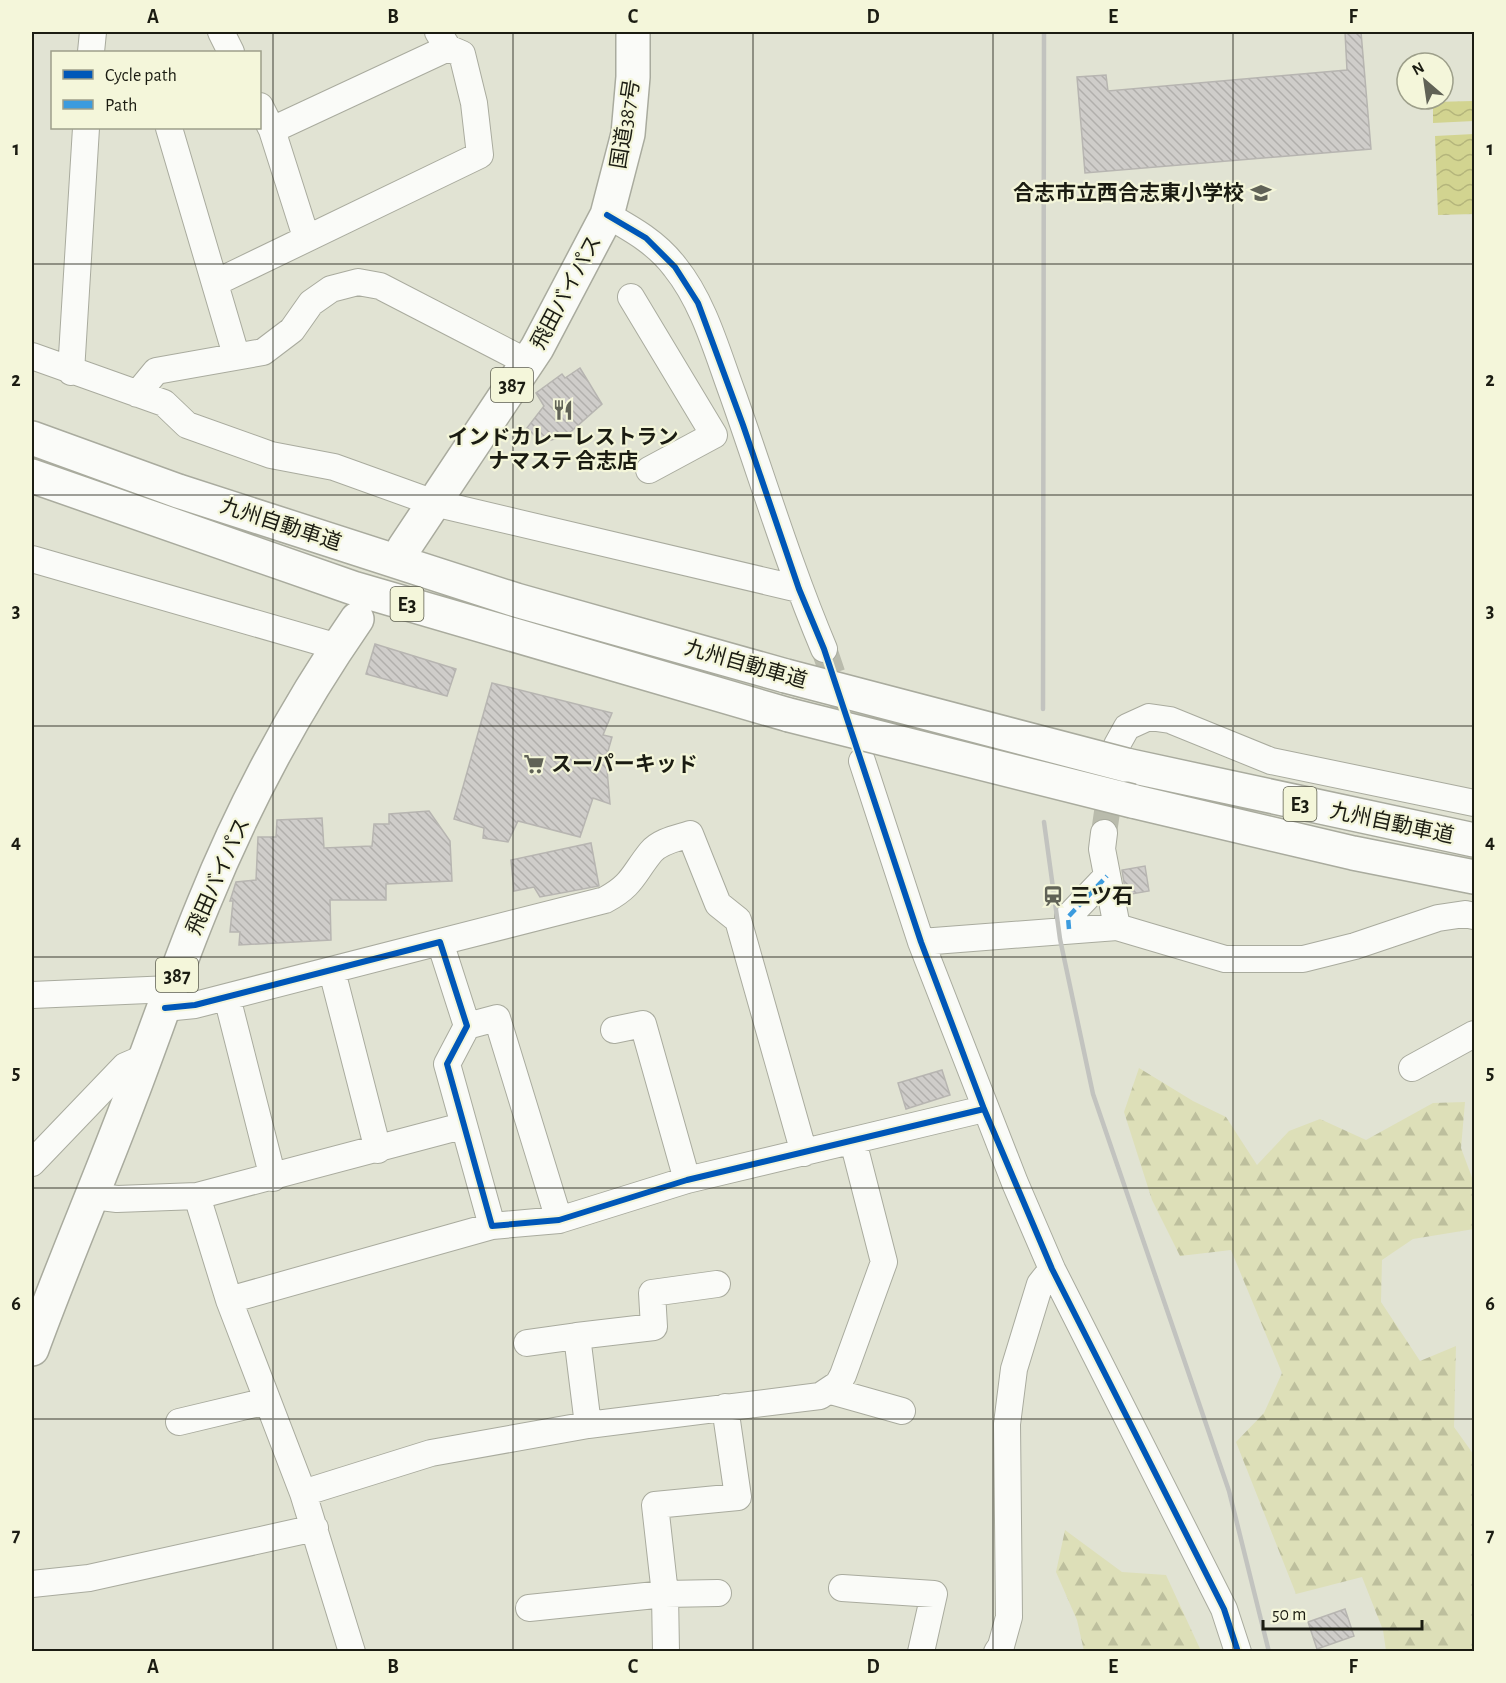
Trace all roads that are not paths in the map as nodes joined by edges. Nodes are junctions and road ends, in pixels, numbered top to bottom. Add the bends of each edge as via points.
1 (93, 32) edge
2 (221, 32) edge
3 (633, 32) edge
4 (443, 40) edge
5 (91, 51) edge
6 (230, 51) edge
7 (261, 108) edge
8 (86, 129) edge
9 (169, 129) edge
10 (272, 130) junction
11 (607, 215) junction
12 (306, 237) junction
13 (217, 282) junction
14 (631, 297) dead end
15 (236, 355) junction
16 (32, 356) edge
17 (527, 362) junction
18 (71, 372) junction
19 (137, 394) junction
20 (743, 425) junction
21 (714, 435) junction
22 (32, 438) edge
23 (649, 470) dead end
24 (32, 476) edge
25 (434, 503) junction
26 (404, 548) dead end
27 (32, 558) edge
28 (799, 589) junction
29 (357, 619) dead end
30 (338, 647) junction
31 (824, 649) tunnel mouth
32 (1122, 755) junction
33 (862, 761) tunnel mouth
34 (1474, 803) edge
35 (1104, 833) tunnel mouth
36 (1474, 840) edge
37 (1107, 876) junction
38 (1474, 878) edge
39 (1474, 916) edge
40 (1068, 923) junction
41 (1112, 927) junction
42 (440, 942) junction
43 (921, 942) junction
44 (333, 971) junction
45 (32, 995) edge
46 (227, 997) junction
47 (168, 998) junction
48 (467, 1026) junction
49 (614, 1030) dead end
50 (1474, 1034) edge
51 (146, 1057) junction
52 (1412, 1068) dead end
53 (984, 1109) junction
54 (462, 1126) junction
55 (853, 1141) junction
56 (378, 1150) junction
57 (804, 1153) junction
58 (32, 1162) edge
59 (273, 1178) junction
60 (687, 1180) junction
61 (93, 1196) junction
62 (197, 1196) junction
63 (559, 1220) junction
64 (492, 1226) junction
65 (1052, 1269) junction
66 (717, 1284) dead end
67 (229, 1300) junction
68 (577, 1336) junction
69 (527, 1343) dead end
70 (32, 1349) edge
71 (831, 1391) junction
72 (267, 1401) junction
73 (725, 1407) junction
74 (902, 1411) dead end
75 (179, 1422) dead end
76 (588, 1425) junction
77 (303, 1493) junction
78 (315, 1528) junction
79 (32, 1584) edge
80 (842, 1588) dead end
81 (718, 1593) dead end
82 (665, 1594) junction
83 (530, 1608) dead end
84 (352, 1652) edge
85 (666, 1652) edge
86 (921, 1652) edge
87 (997, 1652) edge
88 (1238, 1652) edge

1 - 5 street
2 - 6 street
3 - 11 highway, 国道387号 / 387 via 628,134
4 - 10 street
4 - 12 street via 462,54 474,103 480,155
7 - 10 street
8 - 18 street
9 - 13 street
10 - 12 street
11 - 17 highway, 飛田バイパス / 387
11 - 20 street via 646,238 675,267 698,303
12 - 13 street
13 - 15 street
14 - 21 street
15 - 17 street via 263,352 292,330 318,298 331,289 358,282 380,286
15 - 19 street via 156,371
16 - 18 street
17 - 25 highway, 飛田バイパス / 387
18 - 19 street
19 - 25 street via 164,403 187,425 271,455 334,467
20 - 21 street
20 - 28 street
21 - 23 street
22 - 32 highway, 九州自動車道 / E3, bridge via 516,600 786,676
24 - 38 highway, 九州自動車道 / E3, bridge via 353,588 789,715 1132,801
25 - 26 highway, 飛田バイパス / 387
25 - 28 street
27 - 30 street
28 - 31 street
29 - 30 highway, 飛田バイパス / 387
30 - 47 highway, 飛田バイパス / 387 via 237,829
32 - 34 street via 1127,727 1149,717 1170,720 1271,761
32 - 36 highway, 九州自動車道 / E3
33 - 43 street
35 - 37 street via 1102,849
37 - 40 street
37 - 41 street
39 - 41 street via 1438,918 1303,959 1225,959
40 - 41 street
40 - 43 street
42 - 44 street
42 - 48 street
42 - 57 street via 605,900 621,891 652,851 690,834 718,904 738,920
43 - 53 street
44 - 46 street
44 - 56 street
45 - 47 street
46 - 47 street via 195,1005
46 - 59 street
47 - 51 highway, 飛田バイパス / 387
48 - 54 street via 447,1064
48 - 63 street via 497,1018
49 - 60 street via 644,1024
50 - 52 street
51 - 58 street via 125,1066
51 - 61 highway, 飛田バイパス / 387
53 - 55 street
53 - 65 street
54 - 56 street
54 - 64 street
55 - 57 street
55 - 71 street via 884,1262 843,1375
56 - 59 street
57 - 60 street
59 - 62 street
60 - 63 street
61 - 62 street
61 - 70 highway, 飛田バイパス / 387
62 - 67 street
63 - 64 street
64 - 67 street
65 - 87 street via 1040,1284 1014,1369 1007,1424 1009,1617
65 - 88 street via 1224,1609
66 - 68 street via 652,1293 654,1327
67 - 72 street
68 - 69 street
68 - 76 street
71 - 73 street via 820,1396
71 - 74 street
72 - 75 street
72 - 77 street
73 - 76 street
73 - 82 street via 738,1497 655,1505
76 - 77 street via 431,1453
77 - 78 street
78 - 79 street via 89,1578
78 - 84 street
80 - 86 street via 934,1594
81 - 82 street
82 - 83 street
82 - 85 street

